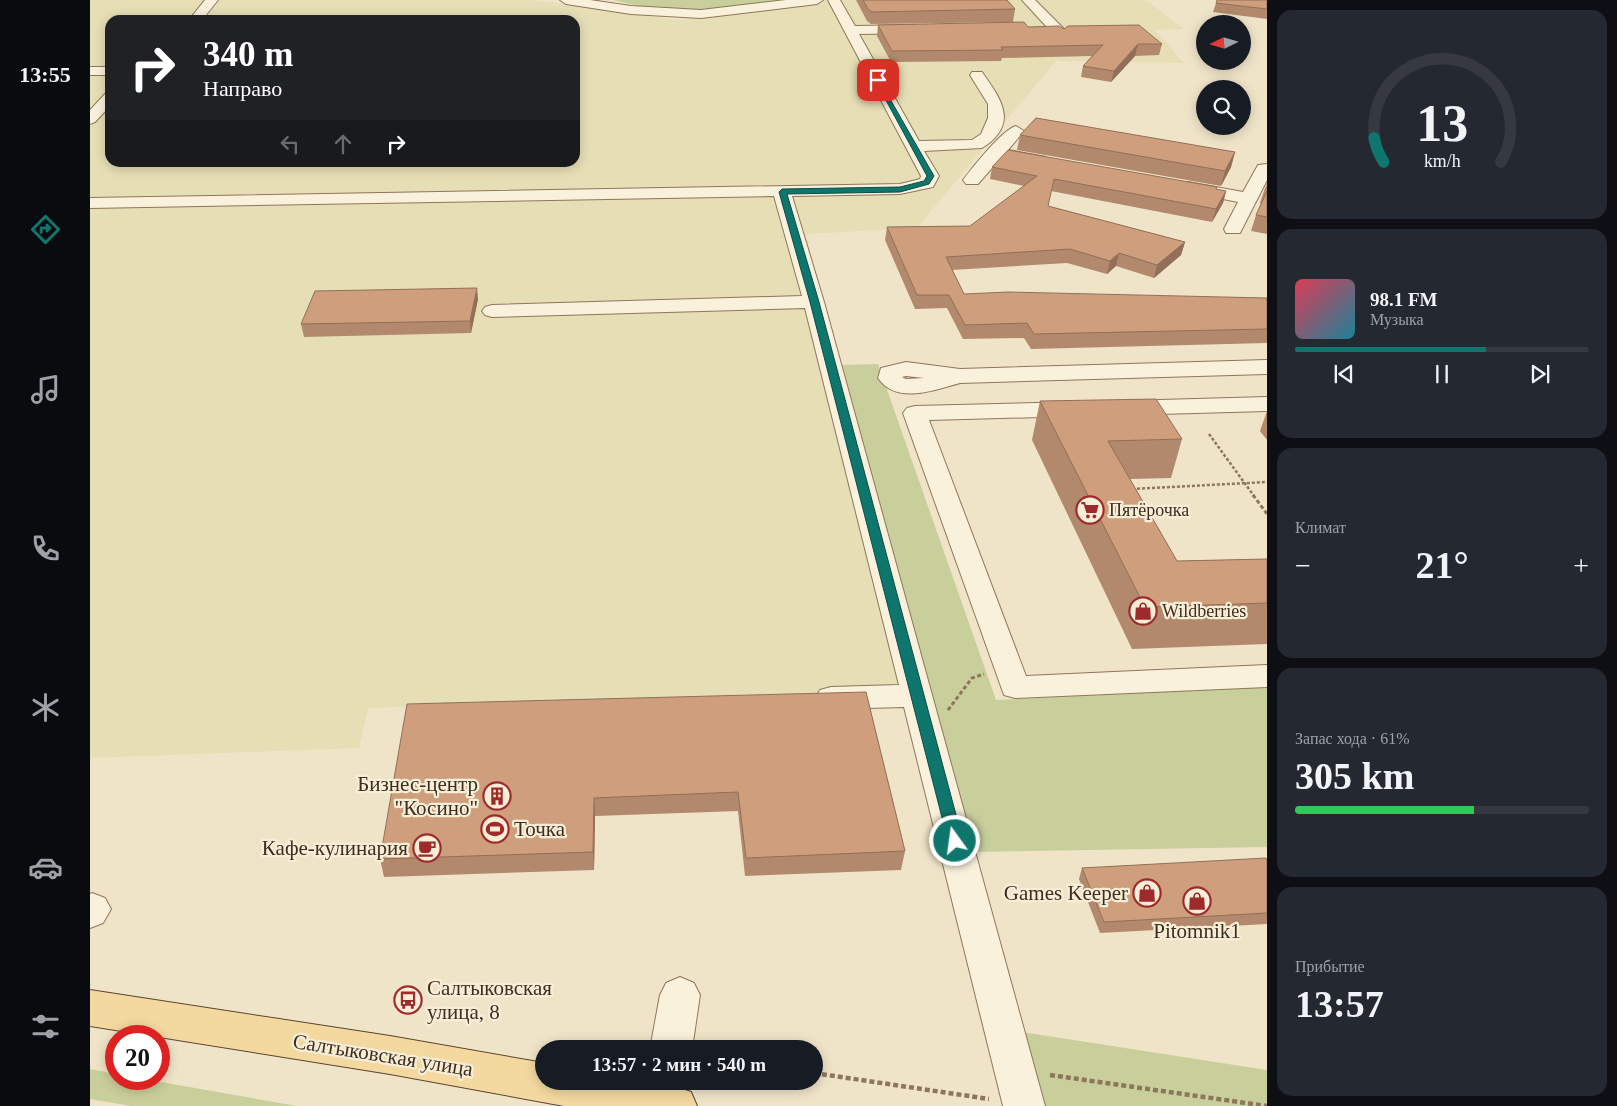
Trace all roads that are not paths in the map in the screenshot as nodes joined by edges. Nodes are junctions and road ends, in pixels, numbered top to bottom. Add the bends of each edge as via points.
1 (212, 0) edge
2 (566, 0) edge
3 (817, 0) edge
4 (834, 0) edge
5 (1028, 0) edge
6 (199, 15) edge
7 (1035, 27) edge
8 (928, 29) edge
9 (850, 30) junction
10 (90, 71) edge
11 (105, 71) edge
12 (977, 76) dead end
13 (105, 102) edge
14 (90, 119) edge
15 (1016, 131) dead end
16 (914, 146) junction
17 (995, 153) junction
18 (1054, 163) edge
19 (1267, 169) edge
20 (972, 180) dead end
21 (1170, 184) edge
22 (782, 192) junction
23 (90, 203) edge
24 (1251, 203) junction
25 (1233, 229) dead end
26 (814, 302) junction
27 (492, 310) dead end
28 (1267, 367) edge
29 (960, 376) dead end
30 (1267, 404) edge
31 (1267, 676) edge
32 (801, 699) edge
33 (919, 704) junction
34 (680, 995) dead end
35 (90, 1008) edge
36 (672, 1040) edge
37 (1021, 1093) edge
38 (652, 1099) edge

1 - 6 street
2 - 3 street via 631,10 701,14
4 - 9 street
5 - 7 street via 1058,30
8 - 9 street
9 - 16 street
10 - 11 street
12 - 16 street via 995,100 995,124 982,141 976,145
13 - 14 street
15 - 17 street
16 - 22 street via 930,176 927,183 900,189
17 - 18 street
17 - 20 street
19 - 24 street via 1264,169
21 - 24 street
22 - 23 street
22 - 26 street
24 - 25 street
26 - 27 street
26 - 33 street
28 - 29 street
30 - 31 street via 915,414 1015,687
32 - 33 street
33 - 37 street
34 - 36 street
35 - 38 main road, Салтыковская улица

